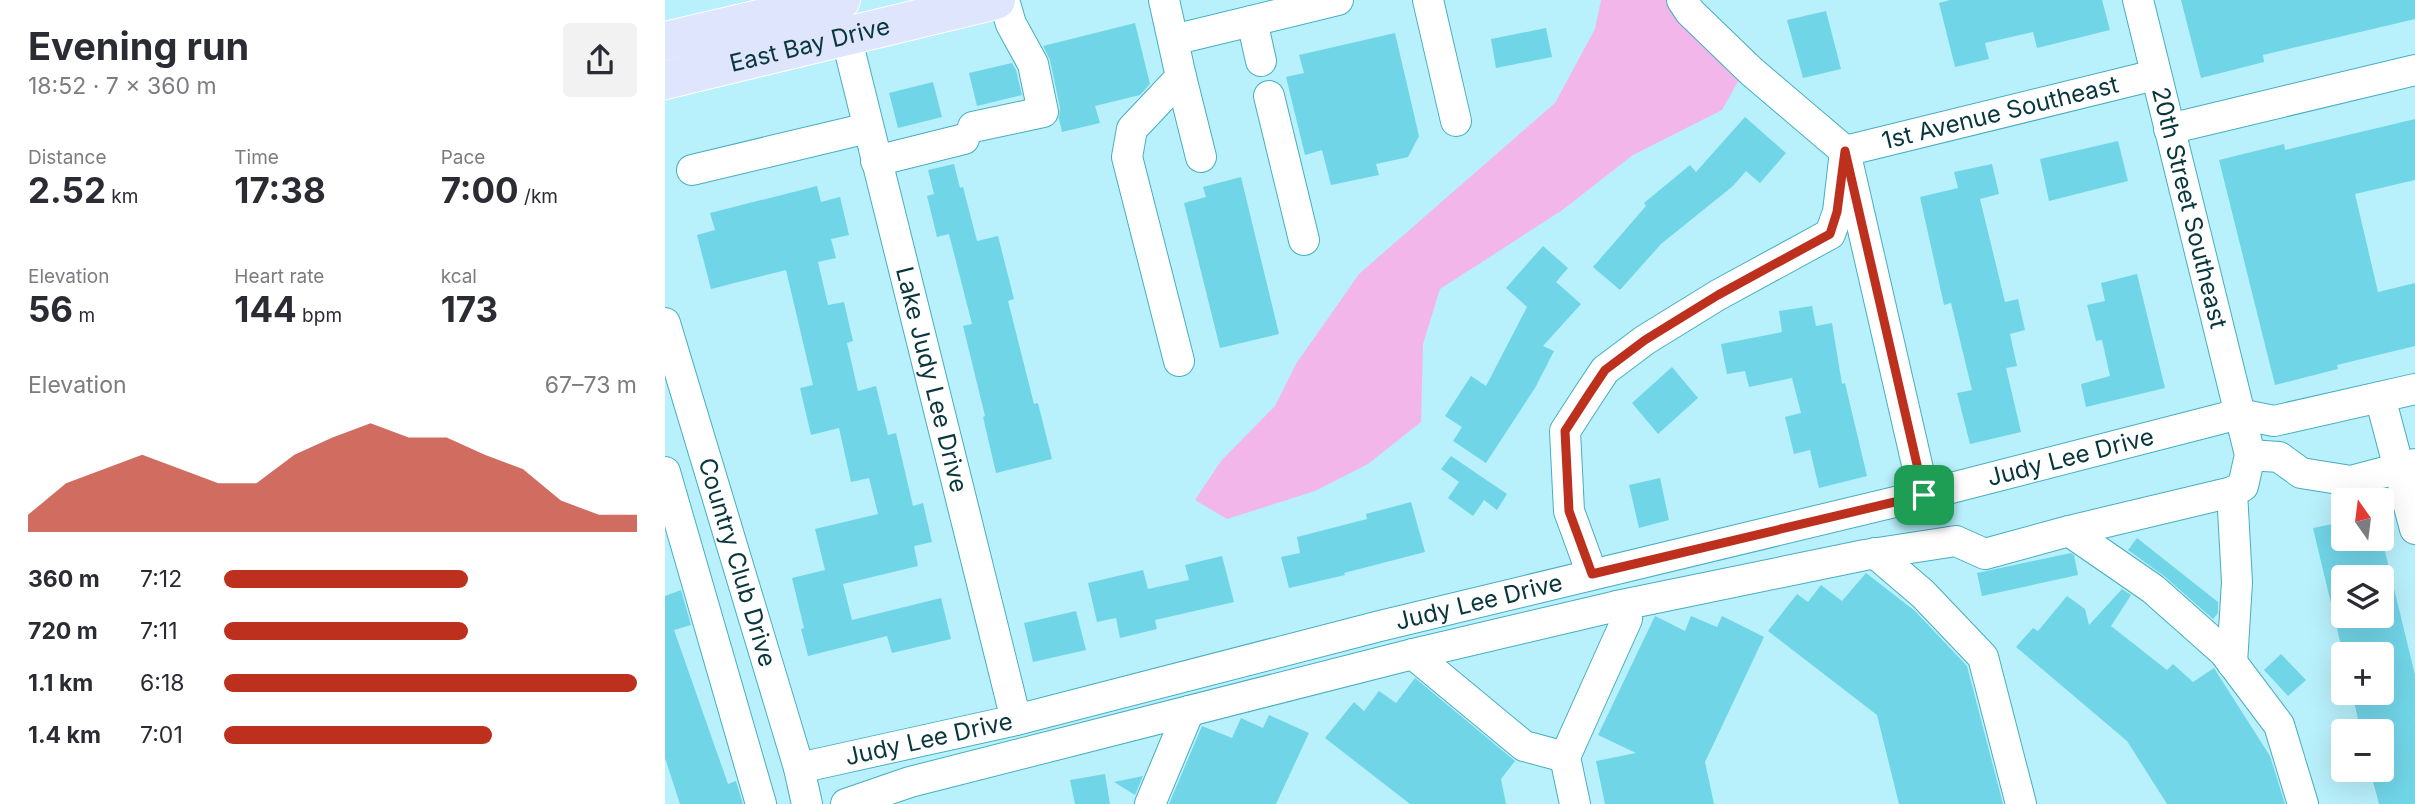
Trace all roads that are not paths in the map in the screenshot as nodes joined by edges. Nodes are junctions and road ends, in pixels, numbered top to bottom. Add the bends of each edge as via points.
1 (736, 0) edge
2 (996, 0) edge
3 (1004, 0) edge
4 (1164, 0) edge
5 (1427, 0) edge
6 (1682, 0) edge
7 (2138, 0) edge
8 (1333, 1) edge
9 (927, 9) edge
10 (665, 17) edge
11 (843, 18) edge
12 (1252, 21) junction
13 (1173, 40) junction
14 (665, 41) edge
15 (1261, 61) dead end
16 (2415, 70) edge
17 (2155, 75) junction
18 (1181, 77) junction
19 (665, 80) edge
20 (1269, 96) dead end
21 (1456, 121) dead end
22 (869, 128) junction
23 (2169, 129) junction
24 (1845, 151) junction
25 (1201, 157) dead end
26 (876, 160) junction
27 (692, 170) dead end
28 (1304, 240) dead end
29 (666, 332) edge
30 (1179, 361) dead end
31 (2415, 389) edge
32 (2380, 397) junction
33 (2239, 414) junction
34 (2250, 455) junction
35 (2407, 466) edge
36 (665, 472) edge
37 (2232, 492) junction
38 (1924, 495) junction
39 (2415, 529) edge
40 (2069, 531) junction
41 (1875, 553) junction
42 (1592, 574) junction
43 (1617, 606) junction
44 (753, 614) junction
45 (710, 627) junction
46 (1413, 654) junction
47 (2232, 663) junction
48 (1189, 711) junction
49 (1016, 720) junction
50 (1565, 757) junction
51 (799, 768) junction
52 (910, 793) edge
53 (761, 804) edge
54 (807, 804) edge
55 (846, 804) edge
56 (1150, 804) edge
57 (1575, 804) edge
58 (2021, 804) edge
59 (2303, 804) edge

1 - 10 main road
2 - 9 main road, East Bay Drive
3 - 26 street via 1010,24 1033,64 1043,112
4 - 13 street
5 - 21 street
6 - 24 street via 1751,71
7 - 17 street, 20th Street Southeast
8 - 12 street
9 - 11 main road, East Bay Drive
11 - 14 main road
11 - 19 main road, East Bay Drive
11 - 22 street, Lake Judy Lee Drive
12 - 13 street
12 - 15 street
13 - 18 street
16 - 23 street
17 - 23 street, 20th Street Southeast
17 - 24 street, 1st Avenue Southeast
18 - 25 street
18 - 30 street via 1132,129 1127,157
20 - 28 street
22 - 26 street, Lake Judy Lee Drive
22 - 27 street
23 - 33 street, 20th Street Southeast
24 - 38 street
24 - 42 street via 1830,234 1645,340 1605,370 1565,431 1569,511
26 - 49 street, Lake Judy Lee Drive
29 - 44 street, Country Club Drive
31 - 32 street
32 - 33 street via 2274,421
32 - 35 street
33 - 34 street, 20th Street Southeast
33 - 38 street, Judy Lee Drive
34 - 35 street via 2279,457 2301,473 2351,481
34 - 37 street via 2243,486
35 - 39 street
36 - 45 street
37 - 40 street
37 - 47 street via 2237,582
38 - 42 street, Judy Lee Drive
40 - 41 street via 1985,554 1956,541
40 - 47 street via 2153,589
41 - 43 street
41 - 58 street via 1923,594 1983,657
42 - 49 street, Judy Lee Drive
43 - 46 street
43 - 50 street via 1627,619
44 - 45 street
44 - 51 street, Country Club Drive
45 - 53 street
46 - 48 street
46 - 50 street via 1524,746
47 - 59 street via 2279,725
48 - 52 street
48 - 56 street
49 - 51 street, Judy Lee Drive
50 - 57 street
51 - 54 street, Country Club Drive
52 - 55 street

